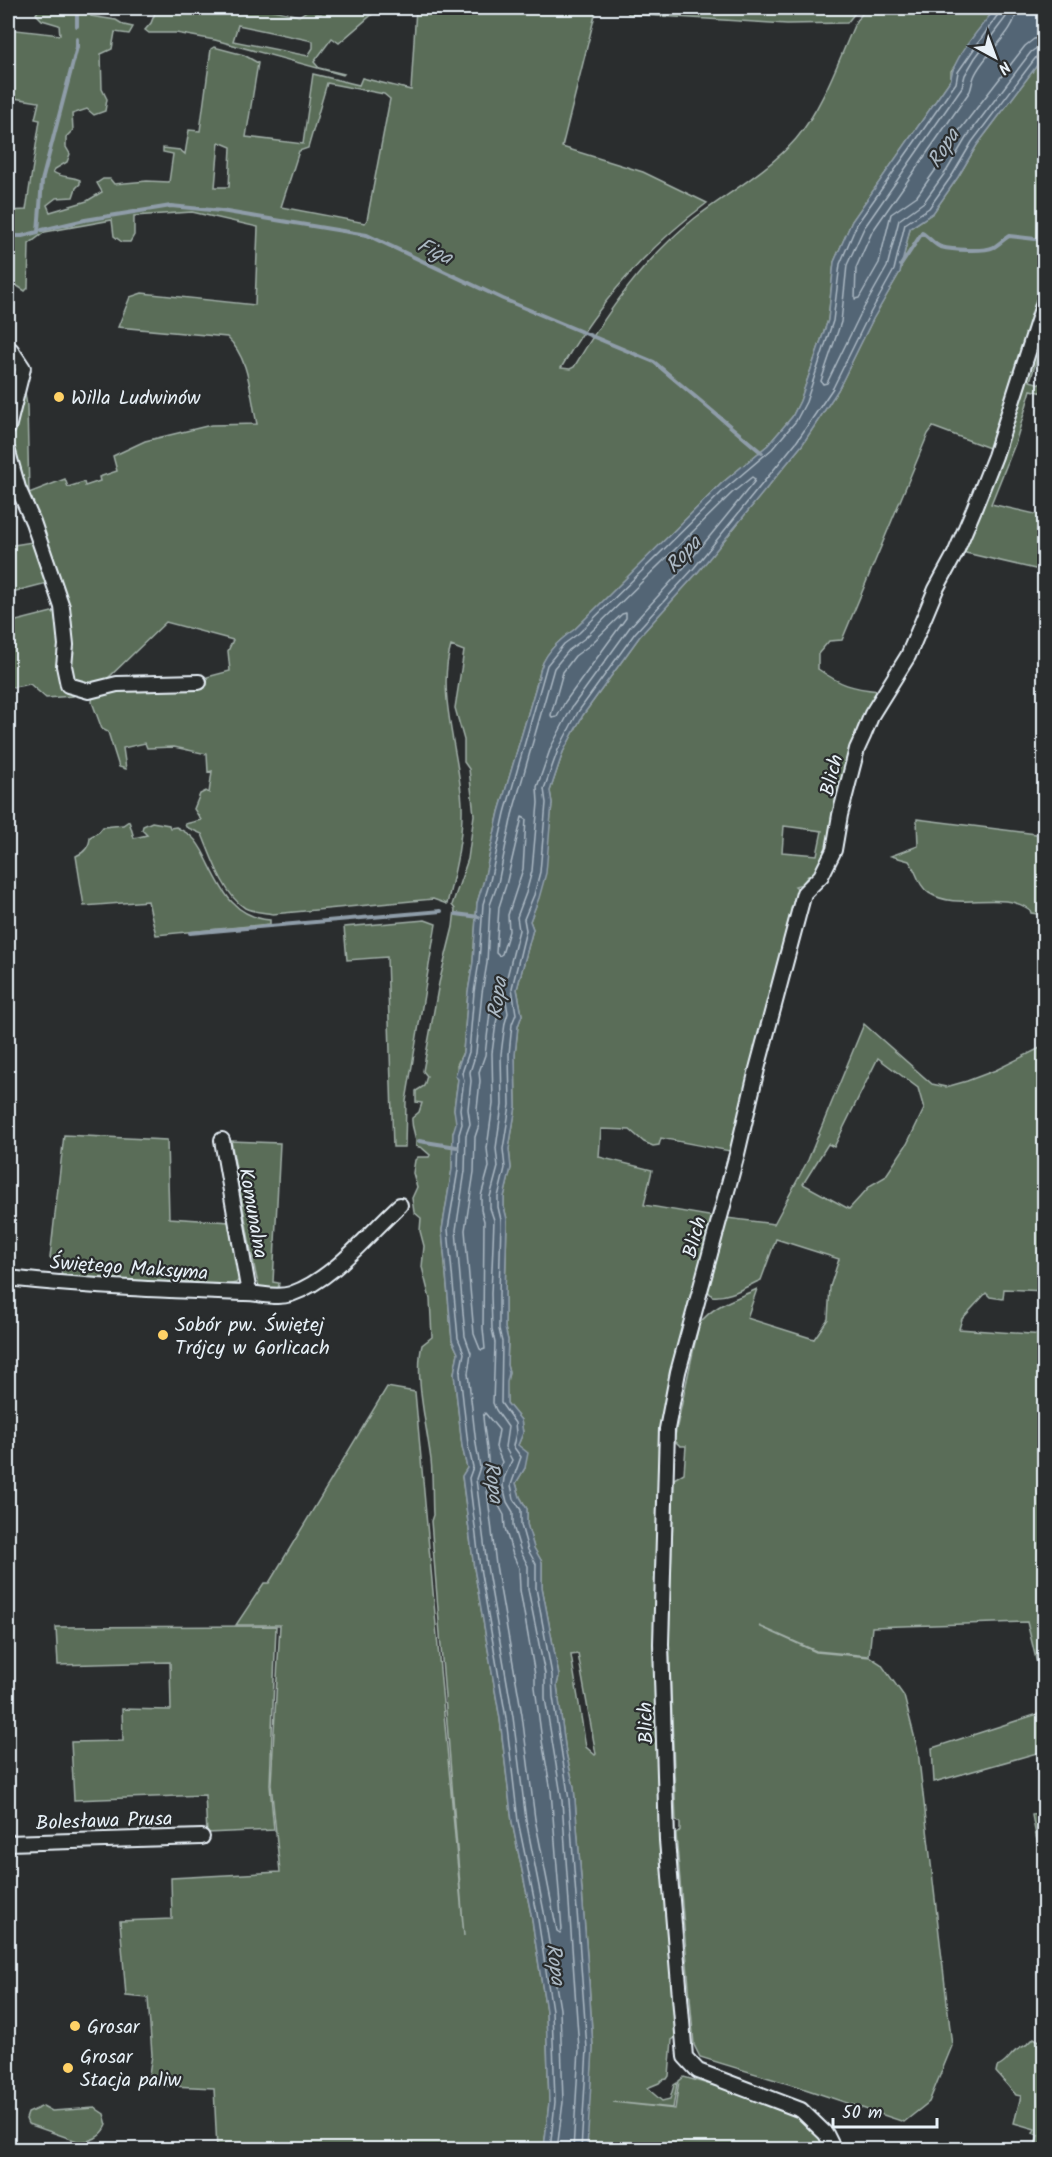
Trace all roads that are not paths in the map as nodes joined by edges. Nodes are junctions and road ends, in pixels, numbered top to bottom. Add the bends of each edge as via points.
1 (1044, 302) edge
2 (9, 350) edge
3 (8, 428) edge
4 (8, 452) edge
5 (199, 682) dead end
6 (222, 1140) dead end
7 (400, 1205) dead end
8 (8, 1278) edge
9 (249, 1293) junction
10 (202, 1837) dead end
11 (8, 1843) edge
12 (834, 2150) edge

1 - 12 street, Blich via 995,456 970,518 908,656 872,714 857,749 834,850 821,876 801,901 678,1372 667,1429 661,1644 667,1840 685,2058 698,2072 801,2109 826,2134
2 - 3 street via 23,368
4 - 5 street via 62,608 68,685 89,691 117,684
6 - 9 street, Komunalna
7 - 9 street, Świętego Maksyma via 339,1265 311,1285 289,1295
8 - 9 street, Świętego Maksyma
10 - 11 street, Bolesława Prusa

